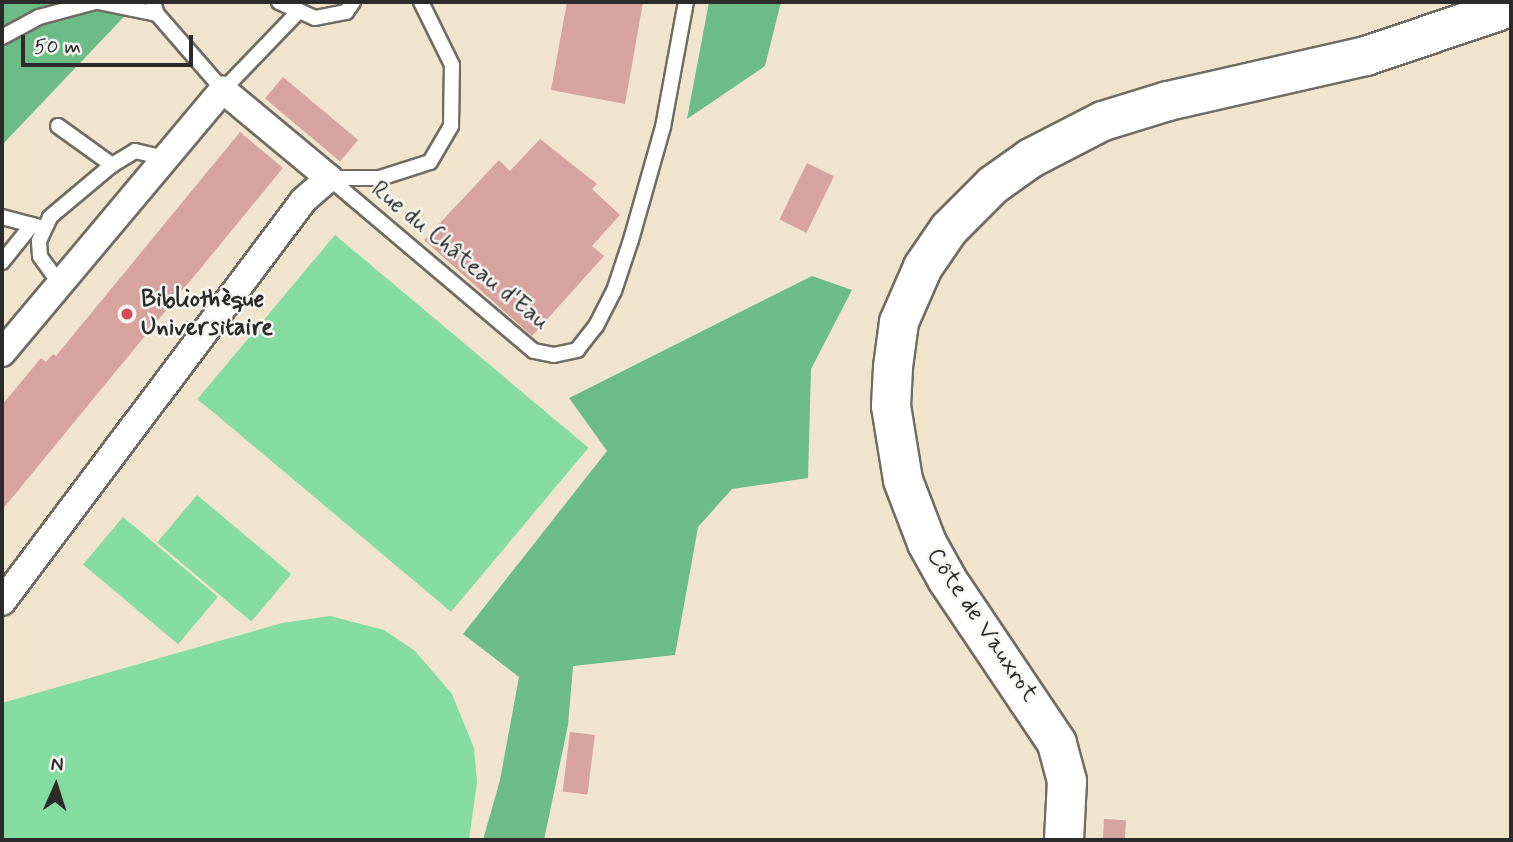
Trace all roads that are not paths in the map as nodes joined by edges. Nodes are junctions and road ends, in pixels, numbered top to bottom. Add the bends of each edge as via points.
1 (96, 2) edge
2 (279, 2) edge
3 (353, 2) edge
4 (421, 2) edge
5 (686, 2) edge
6 (1511, 7) edge
7 (155, 8) edge
8 (299, 11) junction
9 (2, 37) edge
10 (223, 90) junction
11 (58, 126) dead end
12 (166, 158) junction
13 (111, 165) junction
14 (329, 178) junction
15 (2, 217) edge
16 (38, 227) junction
17 (2, 262) edge
18 (60, 284) junction
19 (2, 353) edge
20 (2, 602) edge
21 (1064, 840) edge

1 - 7 lane
1 - 9 lane via 40,17
2 - 8 lane
3 - 8 lane via 346,12 315,18
4 - 14 lane via 452,65 451,126 430,162 380,178
5 - 14 lane, Rue du Château d'Eau via 663,127 631,240 614,291 596,326 576,350 554,355 534,351
6 - 21 main road, Côte de Vauxrot via 1366,56 1168,101 1103,121 1031,158 992,185 949,229 914,285 900,322 893,367 891,406 903,480 927,543 947,579 1028,693 1057,743 1067,781
7 - 10 lane
8 - 10 lane
10 - 12 street
10 - 14 street
11 - 13 lane
12 - 13 lane via 135,151
12 - 18 street
13 - 16 lane
14 - 20 street via 303,201
15 - 16 lane
16 - 17 lane
16 - 18 lane via 40,256
18 - 19 street

